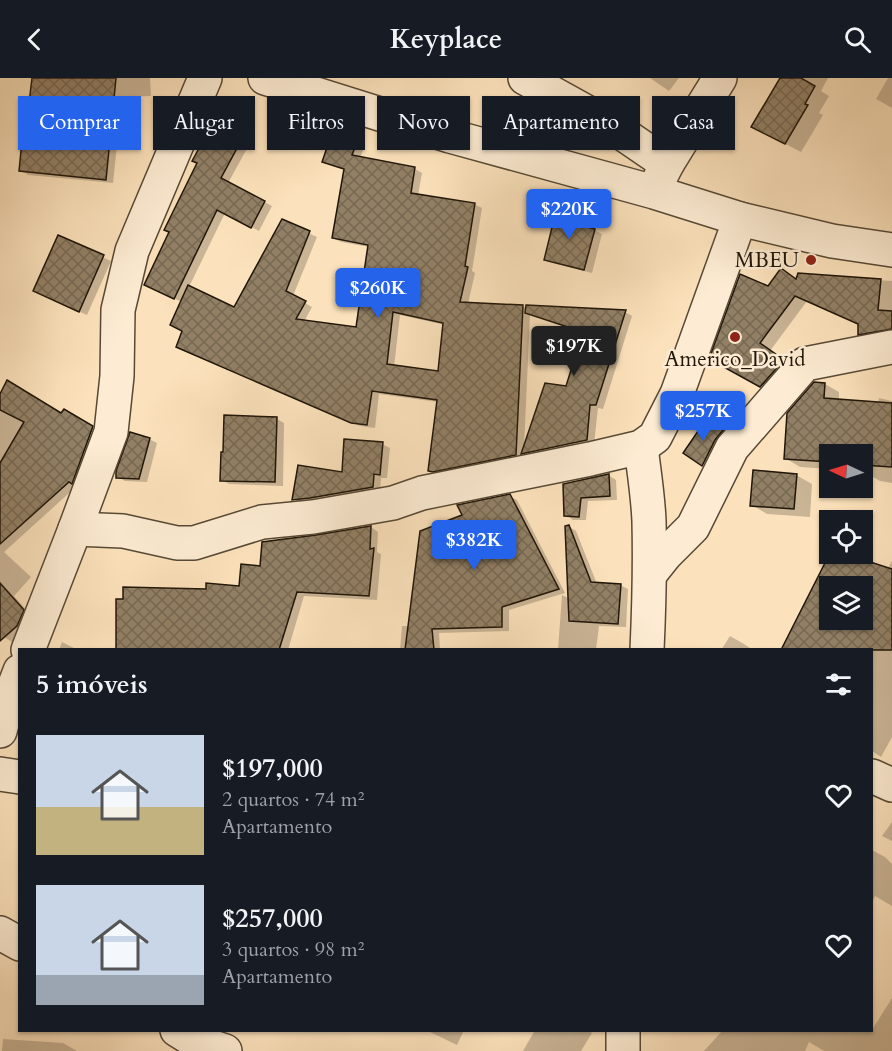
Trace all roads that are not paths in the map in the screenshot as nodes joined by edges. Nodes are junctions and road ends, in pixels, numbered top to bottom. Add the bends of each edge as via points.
1 (205, 78) edge
2 (265, 78) edge
3 (525, 78) edge
4 (720, 78) edge
5 (660, 178) junction
6 (740, 219) junction
7 (892, 250) edge
8 (892, 347) edge
9 (641, 447) junction
10 (75, 529) junction
11 (650, 573) junction
12 (29, 648) edge
13 (647, 648) edge
14 (18, 676) edge
15 (3, 711) edge
16 (0, 774) edge
17 (873, 776) edge
18 (18, 777) edge
19 (892, 785) edge
20 (0, 933) edge
21 (18, 943) edge
22 (623, 1032) edge
23 (623, 1051) edge

1 - 10 street via 132,251 118,310 111,432
2 - 5 street via 450,136
3 - 5 street via 610,125
4 - 5 street
5 - 6 street
6 - 7 street via 832,241
6 - 9 street via 677,394 655,436
8 - 11 street via 805,364 732,448 693,527
9 - 10 street via 422,493 393,503 262,522 194,543 123,531
9 - 11 street
10 - 12 street
11 - 13 street
14 - 15 street
16 - 18 street
17 - 19 street
20 - 21 street
22 - 23 street

